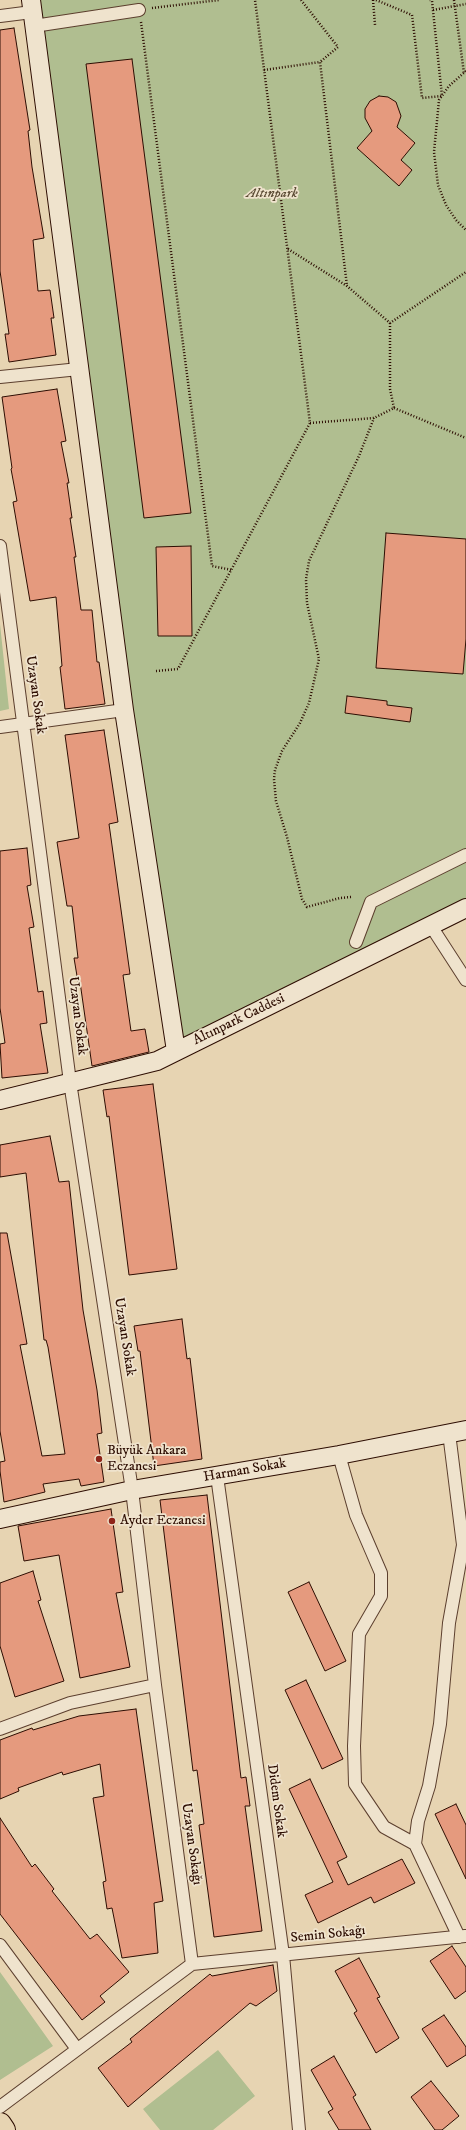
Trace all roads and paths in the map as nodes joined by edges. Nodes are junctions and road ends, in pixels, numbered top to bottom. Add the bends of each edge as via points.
1 (219, 0) edge
2 (255, 0) edge
3 (301, 0) edge
4 (374, 0) edge
5 (430, 0) edge
6 (454, 0) edge
7 (466, 4) edge
8 (455, 6) junction
9 (139, 10) junction
10 (433, 10) junction
11 (32, 12) edge
12 (0, 16) edge
13 (376, 25) dead end
14 (320, 62) junction
15 (264, 70) junction
16 (465, 72) edge
17 (442, 96) junction
18 (466, 230) edge
19 (288, 249) junction
20 (466, 272) edge
21 (347, 286) junction
22 (390, 323) junction
23 (79, 369) junction
24 (0, 377) edge
25 (394, 408) junction
26 (374, 418) junction
27 (310, 423) junction
28 (466, 438) edge
29 (0, 546) edge
30 (232, 570) junction
31 (156, 671) dead end
32 (124, 710) junction
33 (24, 724) junction
34 (0, 728) edge
35 (466, 855) edge
36 (351, 897) dead end
37 (466, 908) edge
38 (431, 926) junction
39 (356, 942) dead end
40 (466, 980) edge
41 (176, 1051) junction
42 (70, 1082) junction
43 (0, 1100) edge
44 (458, 1431) edge
45 (339, 1455) junction
46 (217, 1476) junction
47 (132, 1490) junction
48 (0, 1519) edge
49 (155, 1686) junction
50 (1, 1726) edge
51 (415, 1844) junction
52 (462, 1937) edge
53 (0, 1945) edge
54 (283, 1955) junction
55 (192, 1964) junction
56 (77, 2049) junction
57 (0, 2107) edge
58 (0, 2124) edge
59 (4, 2130) edge
60 (299, 2130) edge

1 - 9 path
2 - 15 path
3 - 14 path via 338,47
4 - 13 path
4 - 17 path via 412,15 422,98
5 - 10 path
6 - 8 path
7 - 8 path
8 - 10 path
8 - 16 path
9 - 11 street
9 - 30 path via 212,566
10 - 17 path
11 - 12 street
11 - 23 street
14 - 15 path
14 - 21 path
15 - 19 path
16 - 17 path
17 - 18 path via 436,113 434,166 446,205
19 - 21 path
19 - 27 path
20 - 22 path
21 - 22 path
22 - 25 path via 390,389
23 - 24 street
23 - 32 street
25 - 26 path
25 - 28 path
26 - 27 path
26 - 36 path via 359,456 309,561 306,579 307,603 319,659 309,703 282,751 274,779 276,801 302,900 307,907
27 - 30 path
29 - 33 street, Uzayan Sokak
30 - 31 path via 178,669
32 - 33 street
32 - 41 street
33 - 34 street
33 - 42 street, Uzayan Sokak
35 - 39 street via 371,902
37 - 38 street, Altınpark Caddesi
38 - 40 street
38 - 41 street, Altınpark Caddesi
41 - 42 street, Altınpark Caddesi via 157,1061
42 - 43 street, Altınpark Caddesi
42 - 47 street, Uzayan Sokak
44 - 45 street, Harman Sokak
44 - 51 street via 462,1545 449,1623 440,1724
45 - 46 street, Harman Sokak
45 - 51 street via 356,1514 381,1573 381,1596 359,1634 355,1784 384,1827
46 - 47 street, Harman Sokak
46 - 54 street, Didem Sokak
47 - 48 street, Harman Sokak
47 - 49 street, Uzayan Sokağı
49 - 50 street via 70,1702
49 - 55 street, Uzayan Sokağı
51 - 52 street
52 - 54 street, Semin Sokağı
53 - 56 street
54 - 55 street, Semin Sokağı
54 - 60 street, Didem Sokak
55 - 56 street
56 - 57 street
58 - 59 highway

